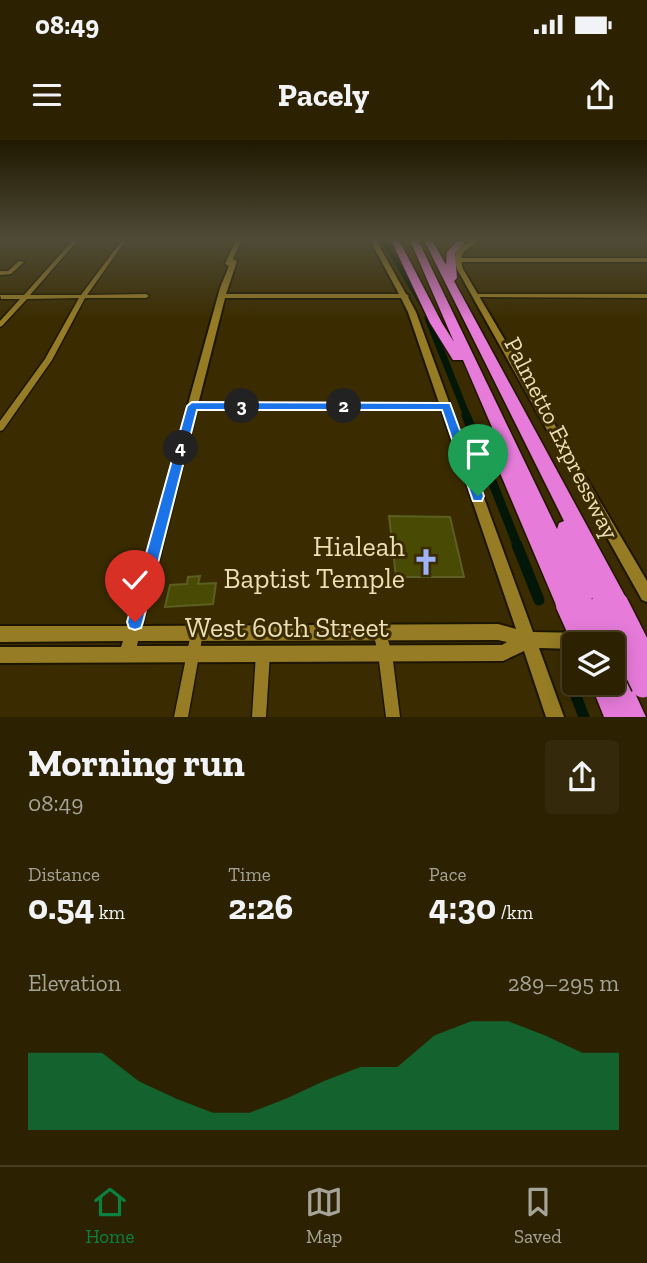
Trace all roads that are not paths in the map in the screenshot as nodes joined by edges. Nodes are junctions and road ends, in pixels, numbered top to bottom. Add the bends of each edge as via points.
1 (16, 267) edge
2 (52, 267) edge
3 (104, 267) edge
4 (233, 267) edge
5 (388, 267) edge
6 (409, 267) edge
7 (419, 267) edge
8 (427, 267) edge
9 (435, 267) edge
10 (442, 267) edge
11 (450, 267) edge
12 (463, 267) edge
13 (0, 273) edge
14 (454, 291) junction
15 (83, 296) junction
16 (146, 296) dead end
17 (222, 296) junction
18 (405, 296) junction
19 (475, 296) junction
20 (647, 296) edge
21 (1, 297) edge
22 (26, 297) junction
23 (0, 326) edge
24 (458, 357) junction
25 (192, 406) junction
26 (446, 406) junction
27 (0, 428) edge
28 (647, 594) edge
29 (592, 604) junction
30 (197, 632) junction
31 (379, 632) junction
32 (587, 632) edge
33 (598, 632) edge
34 (604, 632) edge
35 (132, 633) junction
36 (0, 634) edge
37 (528, 640) junction
38 (647, 643) edge
39 (263, 653) junction
40 (385, 653) junction
41 (127, 654) junction
42 (191, 654) junction
43 (0, 655) edge
44 (625, 681) edge
45 (622, 695) edge
46 (181, 717) edge
47 (260, 717) edge
48 (393, 717) edge
49 (555, 717) edge
50 (617, 717) edge
51 (633, 717) edge

1 - 13 street
2 - 22 street
3 - 15 street
4 - 17 street
5 - 18 street
6 - 24 highway
7 - 24 highway, Palmetto Expressway
8 - 29 highway
9 - 29 highway
10 - 14 highway, Palmetto Expressway
11 - 14 highway
12 - 19 street
14 - 29 highway, Palmetto Expressway
15 - 16 street
15 - 22 street
15 - 27 street via 48,360
17 - 18 street
17 - 25 street
18 - 26 street
19 - 20 street
19 - 28 street
21 - 22 street
22 - 23 street
24 - 29 highway, Palmetto Expressway
25 - 26 street
25 - 35 street
26 - 37 street
29 - 32 highway, Palmetto Expressway, bridge
29 - 33 highway, bridge
29 - 34 highway, bridge
30 - 31 street, West 60th Street
30 - 35 street, West 60th Street
30 - 42 street
31 - 37 street, West 60th Street via 498,632
31 - 40 street
35 - 36 street, West 60th Street
35 - 41 street
37 - 38 street, West 60th Street
37 - 40 street, West 60th Street via 503,653
37 - 49 street
39 - 40 street, West 60th Street
39 - 42 street, West 60th Street
39 - 47 street
40 - 48 street
41 - 42 street, West 60th Street
41 - 43 street, West 60th Street
42 - 46 street
44 - 51 highway
45 - 50 highway

